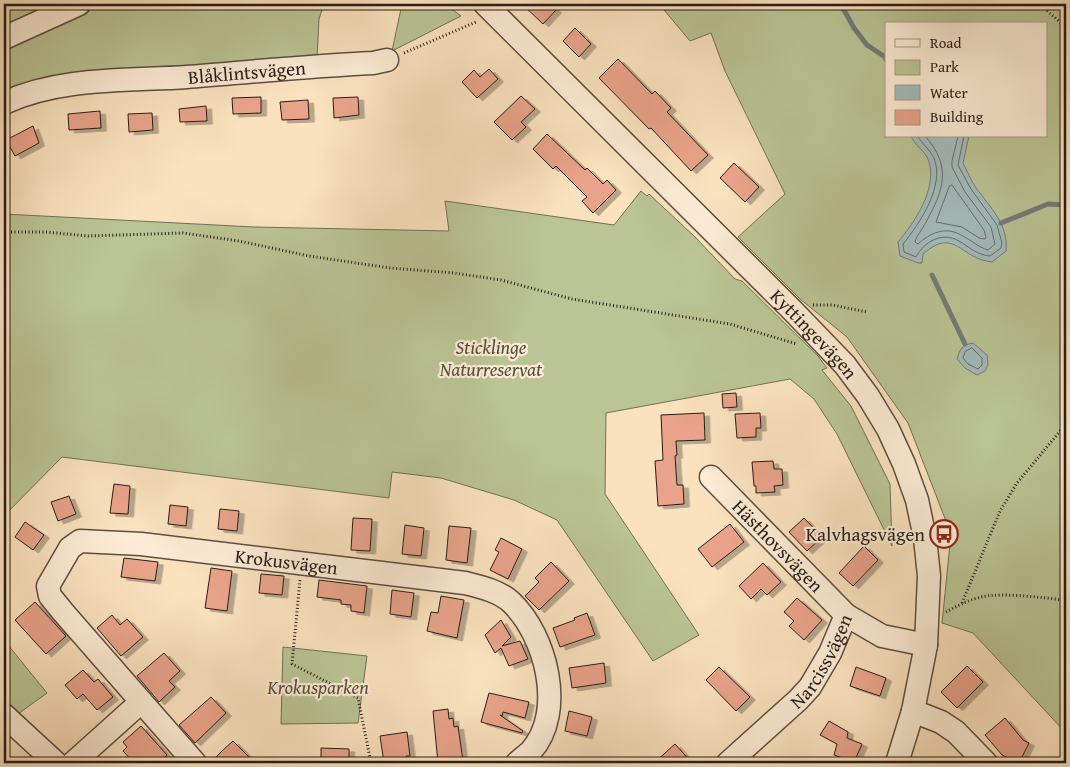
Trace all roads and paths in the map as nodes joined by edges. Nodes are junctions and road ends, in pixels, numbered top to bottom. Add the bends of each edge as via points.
1 (78, 4) edge
2 (1039, 4) edge
3 (484, 11) edge
4 (1066, 28) edge
5 (4, 38) edge
6 (387, 60) joint
7 (4, 103) edge
8 (4, 232) edge
9 (792, 310) junction
10 (866, 312) dead end
11 (803, 345) dead end
12 (1066, 424) edge
13 (711, 477) dead end
14 (301, 564) junction
15 (1066, 600) edge
16 (846, 615) junction
17 (926, 645) junction
18 (141, 702) junction
19 (913, 711) junction
20 (4, 715) edge
21 (56, 763) edge
22 (72, 763) edge
23 (195, 763) edge
24 (371, 763) edge
25 (516, 763) edge
26 (728, 763) edge
27 (897, 763) edge
28 (986, 763) edge

1 - 5 street
2 - 4 path
3 - 6 path
3 - 9 street, Kyttingevägen
6 - 7 street, Blåklintsvägen via 98,82 50,88
8 - 11 path via 88,236 183,233 390,268 501,280 572,299 730,324
9 - 10 path via 806,305 832,305
9 - 17 street, Kyttingevägen via 845,365 868,396 904,464 917,500 925,538 929,576
12 - 15 path via 1017,483 1000,511 962,603 985,596
13 - 16 street, Hästhovsvägen
14 - 18 street, Krokusvägen via 141,544 80,541 70,548 48,586 50,596
14 - 24 path via 292,664 358,698
14 - 25 street, Krokusvägen via 465,583 497,593 510,602 529,624 540,648 549,682 550,704 542,733 532,750
16 - 17 street, Narcissvägen via 882,636
16 - 26 street, Narcissvägen via 830,653 810,687
17 - 19 street, Kyttingevägen
18 - 22 street
18 - 23 street, Krokusvägen
19 - 27 street, Kyttingevägen
19 - 28 street via 956,732
20 - 21 street

